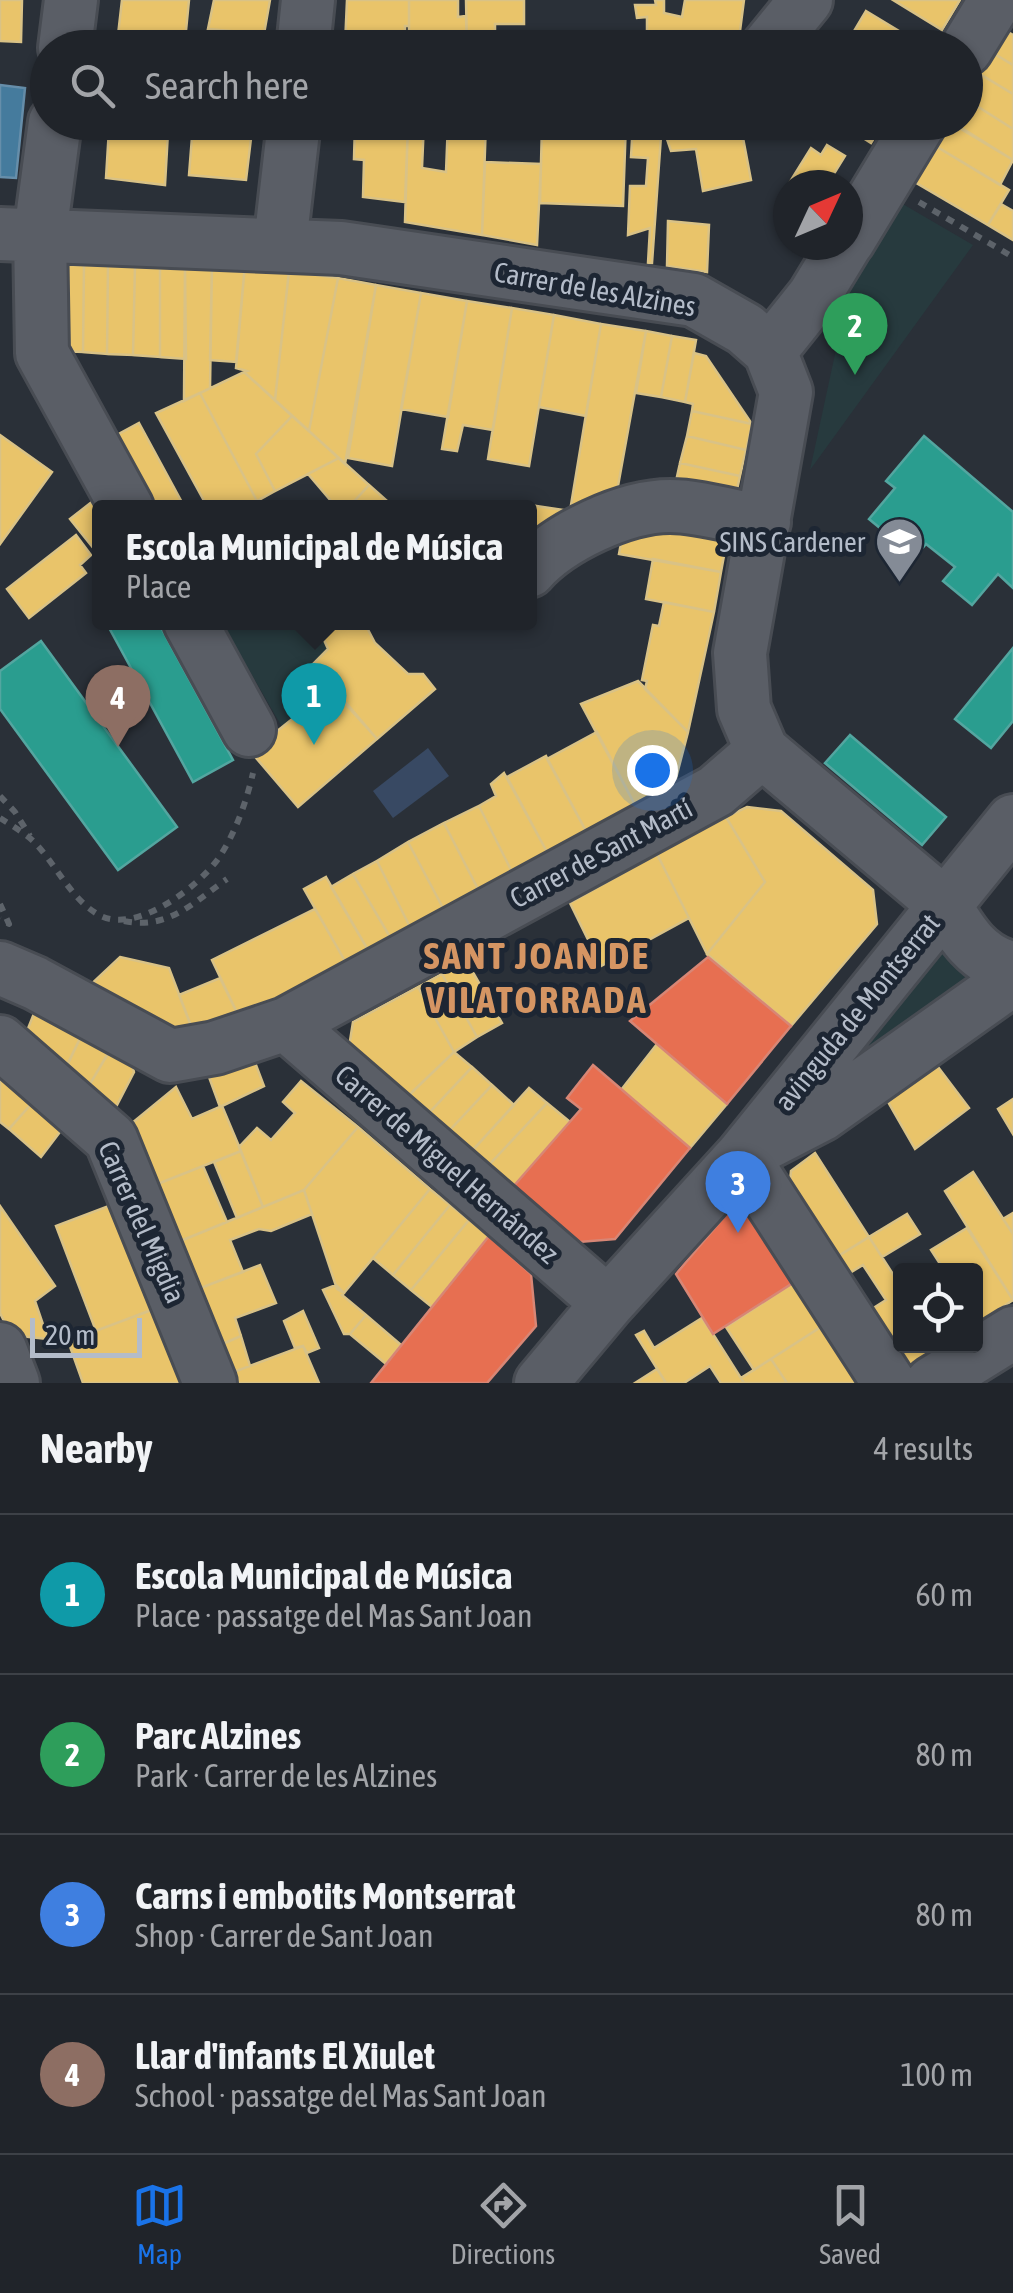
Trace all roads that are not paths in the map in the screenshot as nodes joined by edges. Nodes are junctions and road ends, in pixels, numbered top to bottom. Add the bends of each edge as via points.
1 (71, 0) edge
2 (308, 0) edge
3 (806, 0) edge
4 (996, 0) edge
5 (67, 30) edge
6 (304, 30) edge
7 (782, 30) edge
8 (978, 30) edge
9 (49, 140) edge
10 (292, 140) edge
11 (909, 140) edge
12 (863, 216) edge
13 (20, 234) edge
14 (280, 244) junction
15 (836, 260) edge
16 (770, 351) junction
17 (123, 500) edge
18 (764, 522) junction
19 (537, 562) edge
20 (194, 630) edge
21 (249, 730) road end
22 (762, 751) junction
23 (1013, 821) edge
24 (944, 904) junction
25 (1013, 932) edge
26 (0, 968) edge
27 (1013, 968) edge
28 (1013, 979) edge
29 (286, 1024) junction
30 (0, 1042) edge
31 (742, 1156) junction
32 (608, 1303) junction
33 (1013, 1333) edge
34 (0, 1349) edge
35 (13, 1383) edge
36 (210, 1383) edge
37 (542, 1383) edge
38 (889, 1383) edge
39 (932, 1383) edge

1 - 5 street
2 - 6 street
3 - 7 street
4 - 8 street
9 - 13 street
10 - 14 street
11 - 12 street
13 - 14 street, Carrer de les Alzines
13 - 17 street via 42,353
14 - 16 street, Carrer de les Alzines via 694,300
15 - 16 street
16 - 18 street via 786,392
18 - 19 street via 669,506 602,520
18 - 22 street via 740,653 744,708
20 - 21 street
22 - 24 street
22 - 29 street, Carrer de Sant Martí via 716,791
23 - 24 street, avinguda de Montserrat
24 - 25 street via 986,908
24 - 27 street via 962,936 994,964
24 - 31 street, avinguda de Montserrat
26 - 29 street, Carrer de Sant Martí via 170,1056
28 - 31 street via 821,1116
29 - 32 street, Carrer de Miguel Hernández
30 - 36 street, Carrer del Migdia via 111,1139
31 - 32 street, avinguda de Montserrat
31 - 38 street
32 - 37 street, avinguda de Montserrat
33 - 39 street
34 - 35 street

